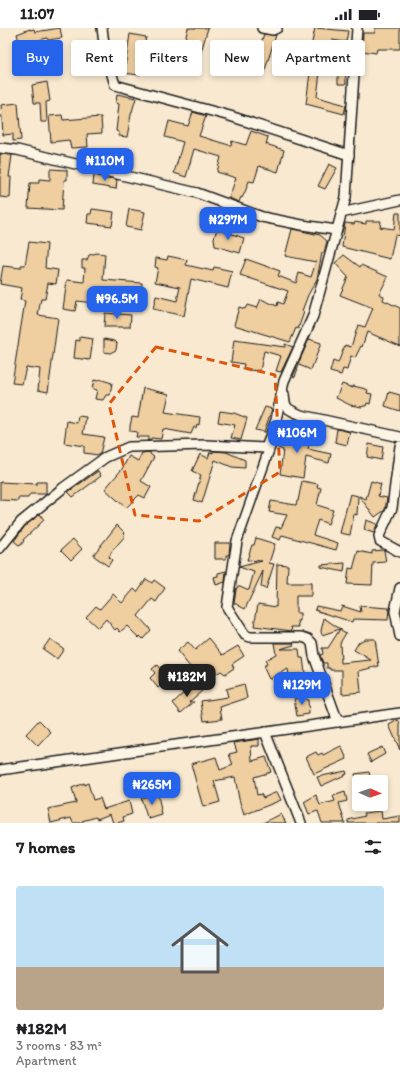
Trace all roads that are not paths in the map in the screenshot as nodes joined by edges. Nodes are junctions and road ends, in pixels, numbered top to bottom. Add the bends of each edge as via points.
1 (102, 28) edge
2 (262, 28) edge
3 (277, 28) edge
4 (357, 28) edge
5 (0, 148) edge
6 (349, 155) junction
7 (400, 200) edge
8 (341, 213) junction
9 (336, 230) junction
10 (284, 380) junction
11 (285, 405) junction
12 (400, 437) edge
13 (400, 446) edge
14 (0, 548) edge
15 (400, 552) edge
16 (400, 588) edge
17 (398, 622) edge
18 (400, 636) edge
19 (400, 713) edge
20 (338, 722) junction
21 (265, 732) junction
22 (0, 770) edge
23 (302, 823) edge

1 - 6 street via 105,51 115,85 230,116
2 - 3 street
4 - 6 street
5 - 9 street via 197,193 262,217
6 - 8 street via 346,196
7 - 8 street
8 - 9 street
9 - 10 street via 313,316
10 - 11 street
10 - 14 street via 276,420 266,448 206,445 129,447 106,457 63,488 22,522
11 - 12 street via 288,410 301,415
11 - 20 street via 237,541 227,607 245,635 302,637 312,643 314,656
13 - 15 street via 392,508 379,536 380,541
16 - 17 street via 395,611
17 - 18 street
19 - 20 street
20 - 21 street
21 - 22 street
21 - 23 street

